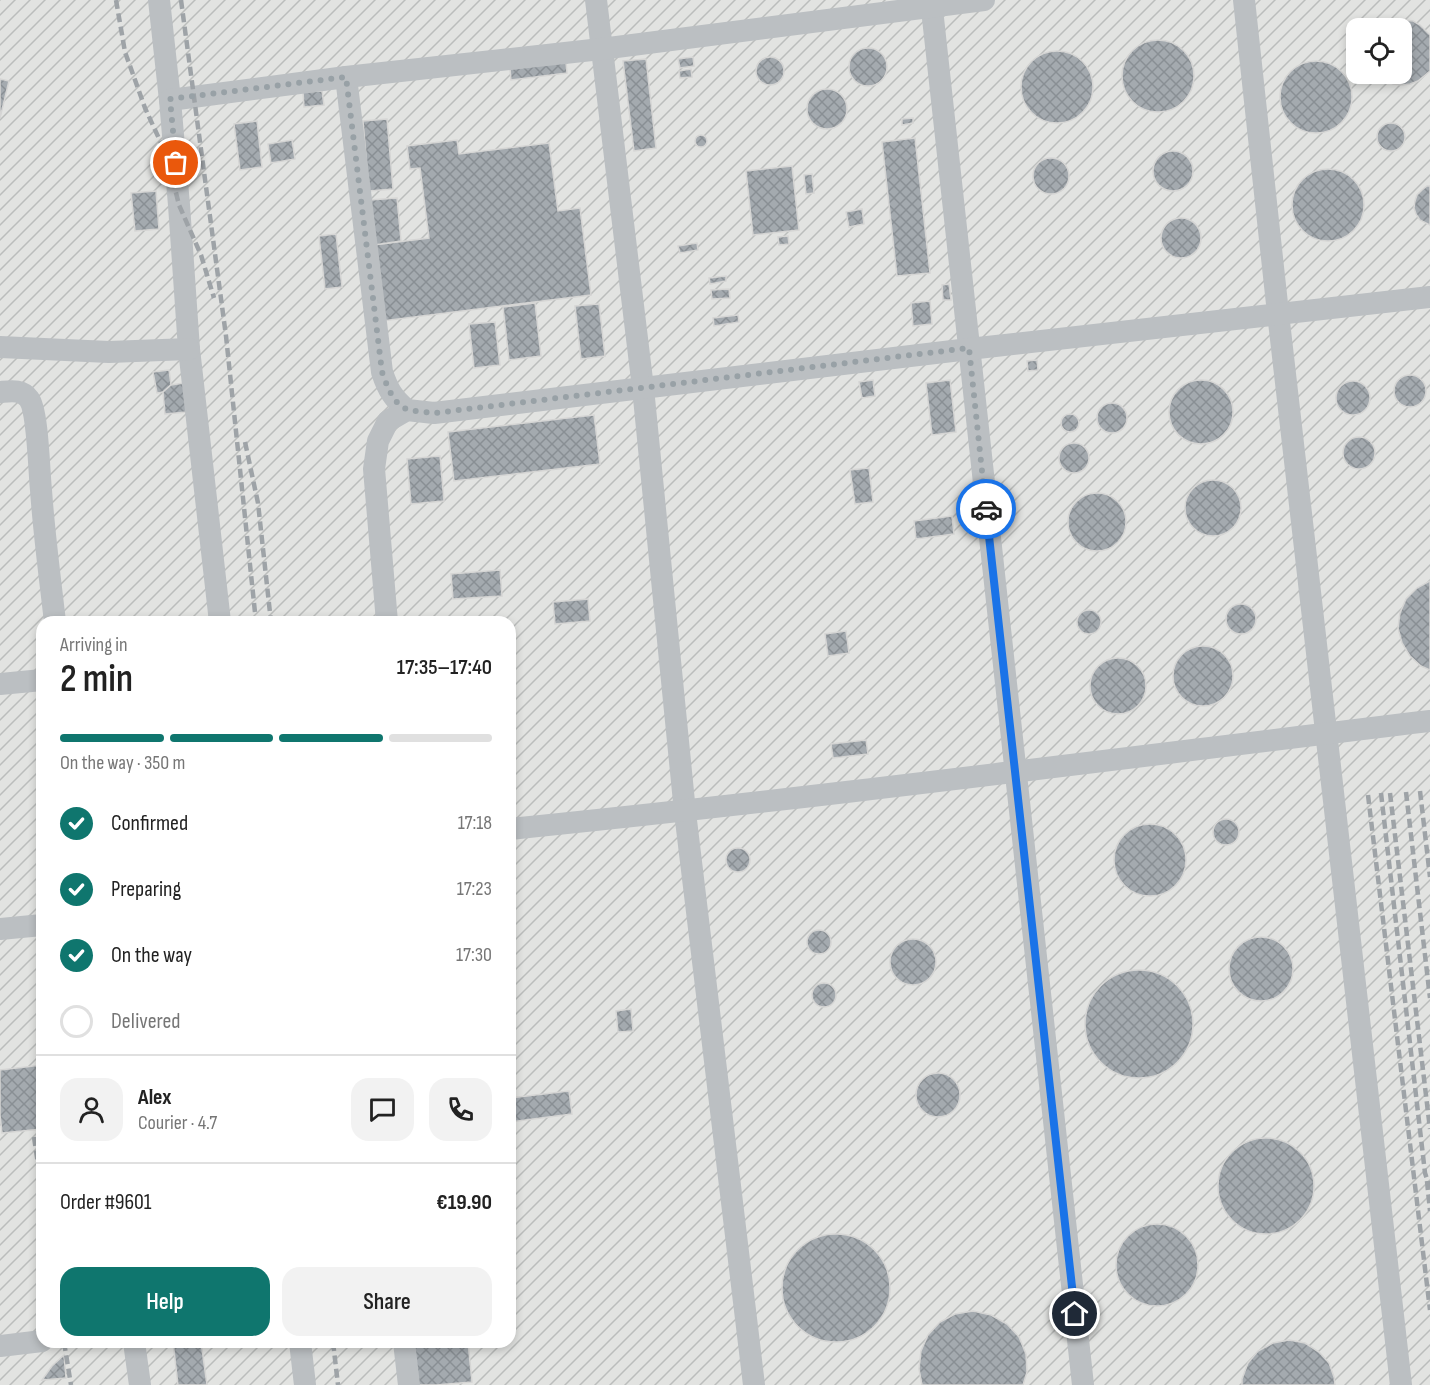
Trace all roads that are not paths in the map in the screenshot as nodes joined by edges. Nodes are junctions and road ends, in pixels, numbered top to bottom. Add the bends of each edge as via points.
1 (159, 0) edge
2 (596, 0) edge
3 (984, 0) edge
4 (1244, 0) edge
5 (931, 3) edge
6 (602, 49) junction
7 (346, 77) junction
8 (170, 99) junction
9 (1430, 297) edge
10 (1278, 313) junction
11 (0, 347) edge
12 (969, 348) junction
13 (189, 349) junction
14 (643, 388) junction
15 (0, 392) edge
16 (407, 410) junction
17 (54, 616) edge
18 (219, 616) edge
19 (386, 616) edge
20 (36, 681) edge
21 (0, 684) edge
22 (1430, 721) edge
23 (1326, 734) junction
24 (1015, 773) junction
25 (684, 812) junction
26 (516, 829) edge
27 (36, 926) edge
28 (0, 929) edge
29 (36, 1342) edge
30 (0, 1346) edge
31 (136, 1348) edge
32 (301, 1348) edge
33 (405, 1348) edge
34 (140, 1385) edge
35 (305, 1385) edge
36 (409, 1385) edge
37 (753, 1385) edge
38 (1083, 1385) edge
39 (1401, 1385) edge

1 - 8 lane
2 - 6 lane
3 - 5 lane
4 - 10 lane
5 - 6 lane
5 - 12 lane
6 - 7 lane
6 - 14 lane
7 - 8 lane
7 - 16 lane via 382,372 394,399
8 - 13 lane
9 - 10 lane
10 - 12 lane
10 - 23 lane
11 - 13 lane via 109,352
12 - 14 lane
12 - 24 lane
13 - 18 lane
14 - 16 lane via 435,413
14 - 25 lane
15 - 17 lane via 22,393 29,398 35,413
16 - 19 lane via 388,421 378,441 374,469
20 - 21 lane
22 - 23 lane
23 - 24 lane
23 - 39 lane
24 - 25 lane
24 - 38 lane
25 - 26 lane
25 - 37 lane
27 - 28 lane
29 - 30 lane
31 - 34 lane
32 - 35 lane
33 - 36 lane

